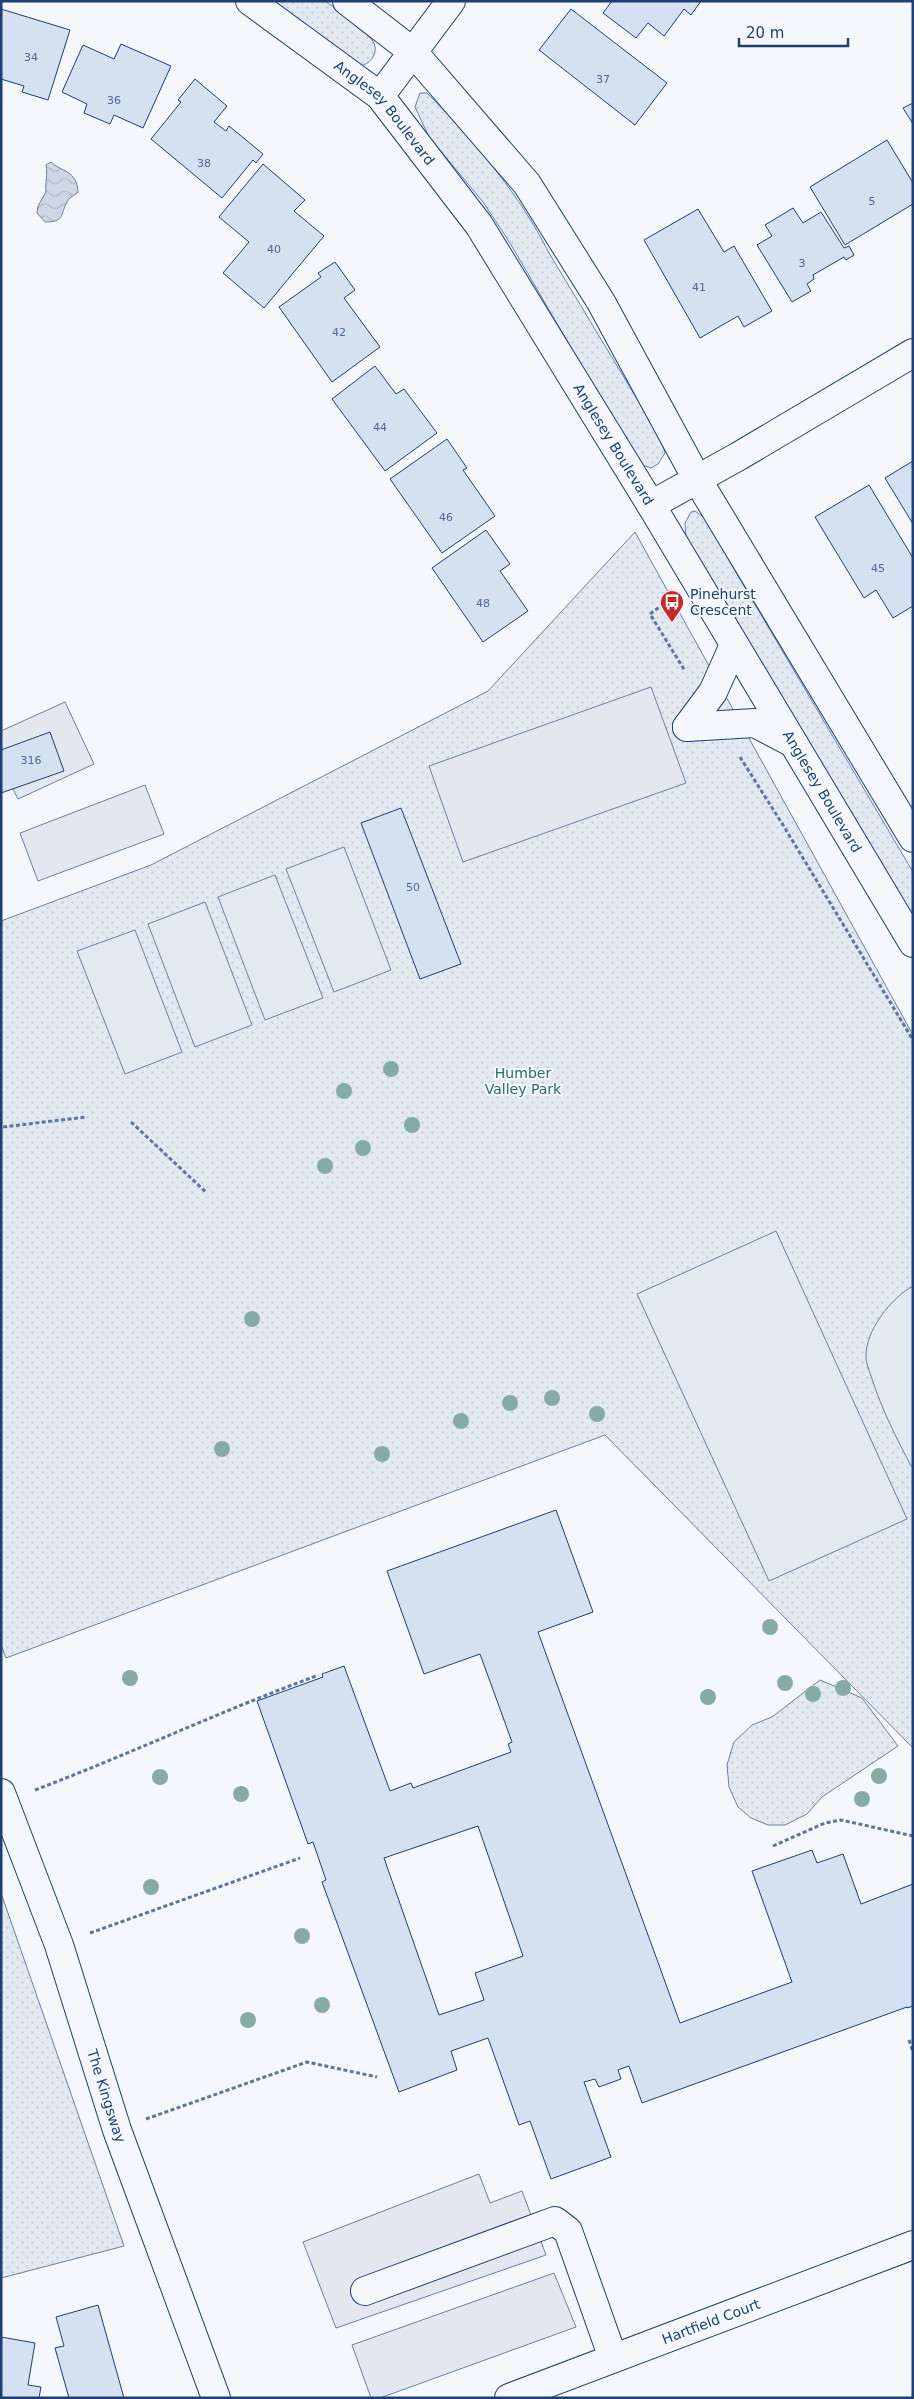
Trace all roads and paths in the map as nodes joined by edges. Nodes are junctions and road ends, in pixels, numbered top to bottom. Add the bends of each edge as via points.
1 (250, 1) edge
2 (347, 1) edge
3 (451, 1) edge
4 (413, 52) junction
5 (380, 96) junction
6 (913, 353) edge
7 (698, 479) junction
8 (651, 504) junction
9 (673, 598) dead end
10 (734, 645) junction
11 (712, 714) junction
12 (793, 743) junction
13 (913, 838) edge
14 (913, 943) edge
15 (913, 1040) edge
16 (86, 1117) dead end
17 (131, 1122) dead end
18 (3, 1127) dead end
19 (207, 1193) dead end
20 (316, 1676) dead end
21 (3, 1798) edge
22 (913, 1836) edge
23 (772, 1846) dead end
24 (300, 1858) dead end
25 (59, 1945) junction
26 (909, 2040) dead end
27 (913, 2052) edge
28 (377, 2077) dead end
29 (117, 2130) junction
30 (913, 2245) edge
31 (364, 2291) dead end
32 (613, 2358) junction
33 (216, 2398) edge
34 (509, 2398) edge

1 - 5 street, Anglesey Boulevard
2 - 4 street
3 - 4 street
4 - 5 street
4 - 7 street via 527,184 601,302
5 - 8 street, Anglesey Boulevard via 479,225
6 - 7 street
7 - 8 street
7 - 13 street
8 - 10 street, Anglesey Boulevard
9 - 11 path via 650,614
10 - 11 street via 713,692
10 - 12 street, Anglesey Boulevard
11 - 12 street via 755,723
11 - 15 path via 783,824
12 - 14 street, Anglesey Boulevard
16 - 18 path
17 - 19 path
20 - 21 path via 81,1773
21 - 25 street, The Kingsway
22 - 23 path via 841,1820 825,1823
24 - 25 path
25 - 29 street, The Kingsway
26 - 27 path
28 - 29 path via 307,2062
29 - 33 street, The Kingsway
30 - 32 street, Hartfield Court
31 - 32 street via 555,2221 568,2230
32 - 34 street, Hartfield Court

